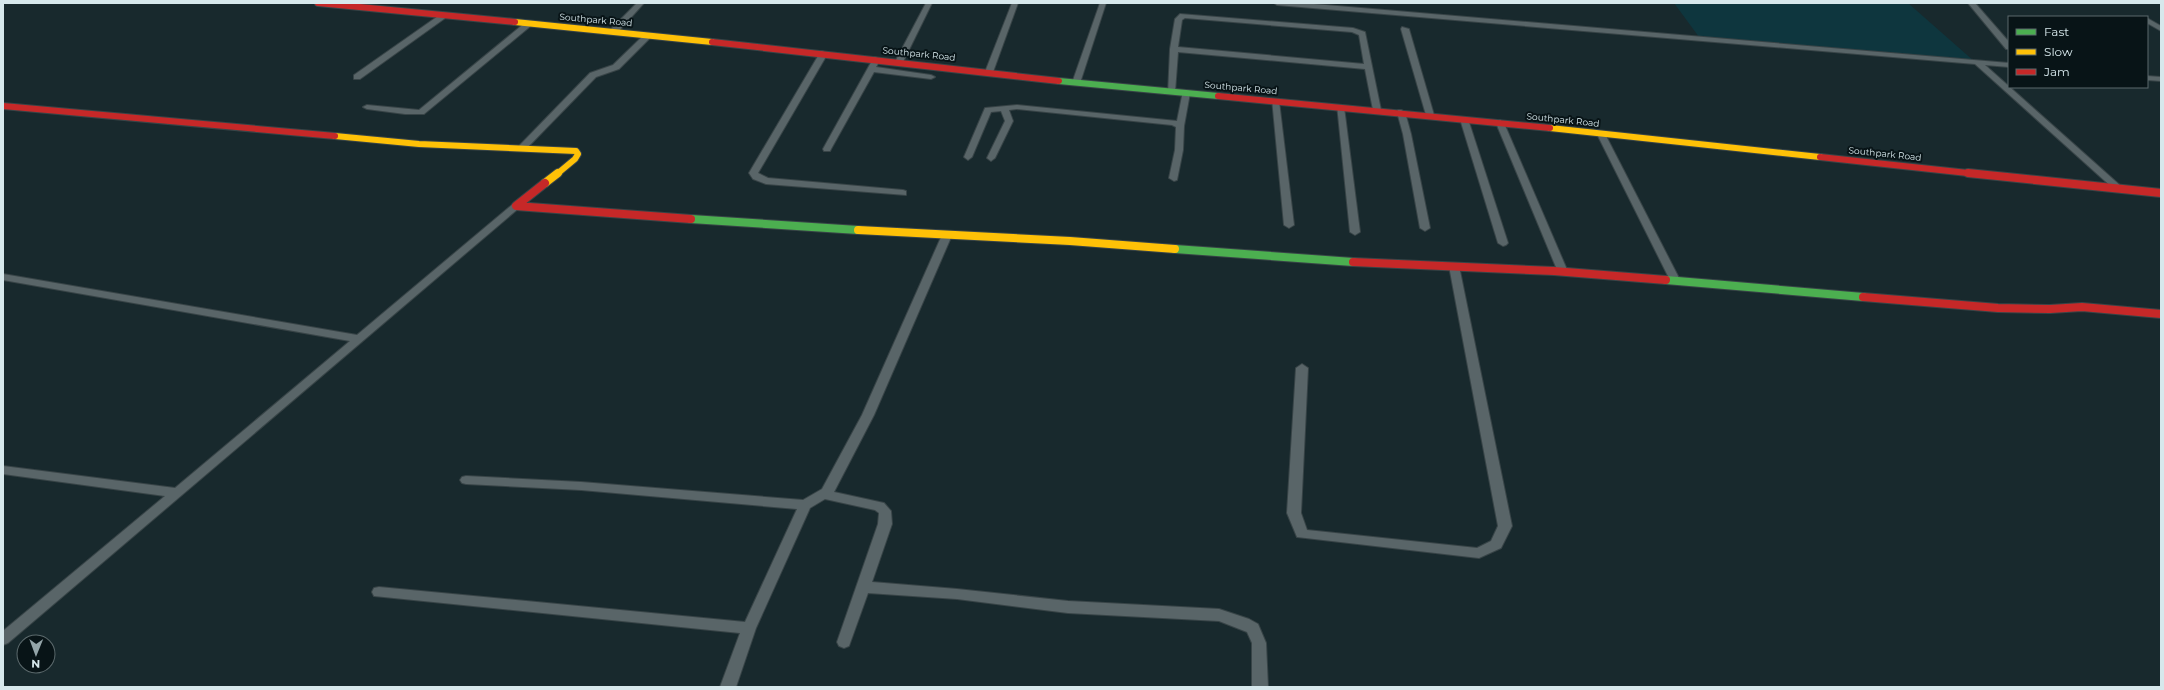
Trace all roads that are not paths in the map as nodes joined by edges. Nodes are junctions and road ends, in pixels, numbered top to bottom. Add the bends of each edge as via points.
1 (318, 3) edge
2 (641, 3) edge
3 (929, 3) edge
4 (1015, 3) edge
5 (1103, 3) edge
6 (1276, 3) edge
7 (1970, 3) edge
8 (444, 16) junction
9 (2148, 21) edge
10 (529, 24) junction
11 (2161, 29) edge
12 (1405, 30) dead end
13 (614, 31) junction
14 (649, 35) junction
15 (2008, 46) edge
16 (1174, 49) junction
17 (824, 53) junction
18 (877, 60) junction
19 (900, 62) junction
20 (1978, 63) junction
21 (2008, 66) edge
22 (1369, 67) junction
23 (872, 68) junction
24 (989, 72) junction
25 (357, 77) dead end
26 (931, 77) dead end
27 (2148, 78) edge
28 (2161, 79) edge
29 (1076, 83) junction
30 (1171, 92) junction
31 (1186, 93) junction
32 (1275, 101) junction
33 (3, 106) edge
34 (367, 107) dead end
35 (1340, 107) junction
36 (1004, 108) junction
37 (1377, 110) junction
38 (1401, 112) junction
39 (1430, 115) junction
40 (1464, 119) junction
41 (1500, 123) junction
42 (1180, 126) junction
43 (1601, 134) junction
44 (522, 148) junction
45 (827, 149) dead end
46 (968, 157) dead end
47 (991, 158) dead end
48 (1174, 178) dead end
49 (2118, 188) junction
50 (2161, 193) edge
51 (903, 194) dead end
52 (516, 206) junction
53 (1289, 225) dead end
54 (1425, 228) dead end
55 (1355, 232) dead end
56 (947, 234) junction
57 (1503, 243) dead end
58 (1454, 266) junction
59 (1563, 272) junction
60 (3, 276) edge
61 (1675, 280) junction
62 (2161, 314) edge
63 (359, 338) junction
64 (1302, 368) dead end
65 (3, 470) edge
66 (466, 480) dead end
67 (177, 493) junction
68 (823, 494) junction
69 (804, 505) junction
70 (863, 587) junction
71 (379, 592) dead end
72 (749, 628) junction
73 (3, 639) edge
74 (844, 642) dead end
75 (728, 687) edge
76 (1260, 687) edge

1 - 8 street, Southpark Road
2 - 13 street
3 - 19 street
4 - 24 street
5 - 29 street
6 - 20 street
7 - 15 street
8 - 10 street, Southpark Road
8 - 25 street
9 - 11 street
10 - 13 street, Southpark Road
10 - 34 street via 479,62 421,112
12 - 39 street
13 - 14 street, Southpark Road
14 - 17 street, Southpark Road
14 - 44 street via 616,66 593,75
16 - 22 street
16 - 22 street via 1179,18 1183,16 1353,30 1362,34
16 - 30 street
17 - 18 street, Southpark Road
17 - 51 street via 753,173 766,181
18 - 19 street, Southpark Road
18 - 23 street
19 - 24 street, Southpark Road
20 - 21 street
20 - 49 street
22 - 37 street
23 - 26 street
23 - 45 street
24 - 29 street, Southpark Road
27 - 28 street
29 - 30 street, Southpark Road
30 - 31 street, Southpark Road
31 - 32 street, Southpark Road
31 - 42 street
32 - 35 street, Southpark Road
32 - 53 street
33 - 44 street via 419,144
35 - 37 street, Southpark Road
35 - 55 street
36 - 42 street via 1038,109 1174,123
36 - 46 street via 988,110
36 - 47 street via 1009,121
37 - 38 street, Southpark Road
38 - 39 street, Southpark Road
38 - 54 street
39 - 40 street, Southpark Road
40 - 41 street, Southpark Road
40 - 57 street
41 - 43 street, Southpark Road
41 - 59 street
42 - 48 street
43 - 49 street, Southpark Road
43 - 61 street
44 - 52 street via 568,150 576,151 578,154
49 - 50 street, Southpark Road
52 - 56 street
52 - 63 street
56 - 58 street via 1320,260
56 - 68 street via 868,415 827,492
58 - 59 street
58 - 64 street via 1505,526 1496,544 1479,553 1302,534 1294,513
59 - 61 street
60 - 63 street
61 - 62 street via 1998,308 2082,307
63 - 67 street
65 - 67 street
66 - 69 street via 581,486
67 - 73 street
68 - 69 street
68 - 70 street via 879,506 885,511 885,524
69 - 72 street
70 - 74 street
70 - 76 street via 957,594 1068,607 1219,615 1253,628 1259,644
71 - 72 street
72 - 75 street

